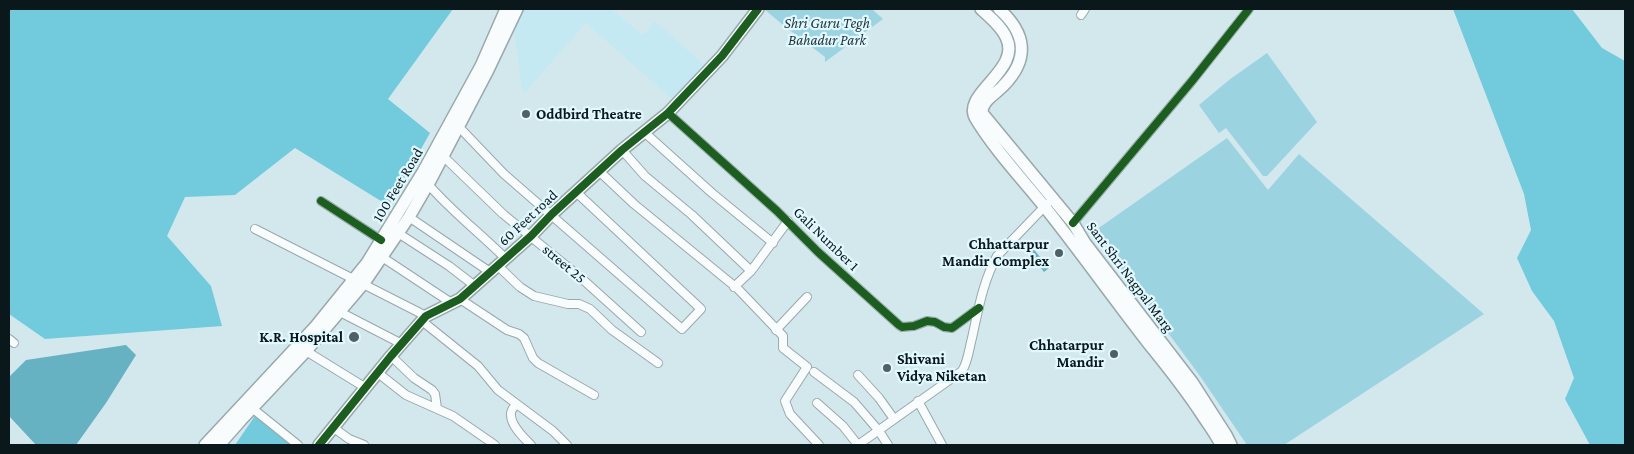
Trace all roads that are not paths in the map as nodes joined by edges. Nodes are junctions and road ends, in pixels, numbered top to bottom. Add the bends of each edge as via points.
1 (506, 9) edge
2 (517, 9) edge
3 (758, 9) edge
4 (981, 9) edge
5 (999, 9) edge
6 (1248, 9) edge
7 (498, 36) junction
8 (668, 113) junction
9 (459, 127) junction
10 (644, 132) junction
11 (622, 150) junction
12 (443, 156) junction
13 (599, 170) junction
14 (428, 184) junction
15 (576, 192) junction
16 (321, 201) dead end
17 (1048, 203) junction
18 (552, 214) junction
19 (409, 217) junction
20 (788, 221) junction
21 (1073, 223) junction
22 (255, 229) dead end
23 (398, 233) junction
24 (531, 236) junction
25 (381, 240) junction
26 (773, 243) junction
27 (382, 257) junction
28 (498, 265) junction
29 (751, 271) junction
30 (359, 281) junction
31 (475, 286) junction
32 (734, 287) junction
33 (807, 297) dead end
34 (457, 301) junction
35 (979, 308) junction
36 (340, 312) junction
37 (424, 318) junction
38 (776, 330) junction
39 (641, 332) dead end
40 (402, 344) junction
41 (306, 350) junction
42 (391, 356) junction
43 (1166, 357) junction
44 (658, 363) dead end
45 (814, 372) dead end
46 (378, 373) junction
47 (858, 375) dead end
48 (366, 388) junction
49 (594, 395) dead end
50 (918, 401) junction
51 (817, 403) dead end
52 (516, 404) junction
53 (252, 408) junction
54 (438, 408) junction
55 (894, 419) junction
56 (334, 428) junction
57 (879, 431) junction
58 (205, 445) edge
59 (219, 445) edge
60 (298, 445) edge
61 (319, 445) edge
62 (364, 445) edge
63 (496, 445) edge
64 (532, 445) edge
65 (567, 445) edge
66 (818, 445) edge
67 (858, 445) edge
68 (888, 445) edge
69 (942, 445) edge
70 (1221, 445) edge
71 (1231, 445) edge

1 - 7 street, 100 Feet Road
2 - 7 street, 100 Feet Road
3 - 8 street, 60 Feet road via 722,56
4 - 17 street, Sant Shri Nagpal Marg via 1007,38 1008,48 1003,66 975,100 974,117 996,148
5 - 17 street, Sant Shri Nagpal Marg via 1019,32 1021,54 1015,72 984,103 982,113
6 - 21 street
7 - 9 street, 100 Feet Road
7 - 25 street, 100 Feet Road
8 - 10 street, 60 Feet road
8 - 20 street, Gali Number 1
9 - 12 street, 100 Feet Road
9 - 18 street via 504,174
10 - 11 street, 60 Feet road
10 - 26 street
11 - 13 street, 60 Feet road
11 - 29 street via 645,176
12 - 14 street, 100 Feet Road
12 - 24 street, street 25 via 503,214
13 - 15 street, 60 Feet road
13 - 32 street via 634,204
14 - 19 street, 100 Feet Road
14 - 28 street via 454,212 480,233
15 - 18 street, 60 Feet road
15 - 18 street via 701,309 682,329
16 - 25 street
17 - 21 street, Sant Shri Nagpal Marg
17 - 35 street via 997,256 989,270
17 - 43 street, Sant Shri Nagpal Marg
18 - 24 street, 60 Feet road
19 - 23 street, 100 Feet Road
19 - 28 street
20 - 26 street
20 - 35 street, Gali Number 1 via 902,327 927,321 952,328
21 - 43 street, Sant Shri Nagpal Marg
22 - 30 street
23 - 27 street, 100 Feet Road
23 - 31 street
24 - 28 street, 60 Feet road
24 - 39 street, street 25
25 - 30 street, 100 Feet Road
26 - 29 street
27 - 30 street, 100 Feet Road
27 - 34 street
28 - 31 street, 60 Feet road
28 - 44 street via 534,296 590,309 612,330
29 - 32 street
30 - 36 street, 100 Feet Road
30 - 37 street
30 - 58 street, 100 Feet Road
31 - 34 street, 60 Feet road
32 - 38 street
33 - 38 street
34 - 37 street, 60 Feet road
34 - 49 street via 519,334 538,363
35 - 50 street via 964,368
36 - 40 street
36 - 41 street, 100 Feet Road
37 - 40 street, 60 Feet road
37 - 52 street via 478,366 493,386
38 - 66 street via 783,336 783,348 807,367 785,401 790,414
40 - 42 street, 60 Feet road
41 - 48 street
41 - 53 street, 100 Feet Road
42 - 46 street, 60 Feet road
42 - 54 street via 432,390
43 - 70 street, Sant Shri Nagpal Marg
43 - 71 street, Sant Shri Nagpal Marg via 1192,382
45 - 57 street via 854,402
46 - 48 street, 60 Feet road
46 - 54 street via 406,395
47 - 55 street
48 - 56 street, 60 Feet road
50 - 55 street
50 - 69 street
51 - 67 street via 843,426
52 - 64 street via 511,416
52 - 65 street
53 - 59 street, 100 Feet Road
53 - 60 street
54 - 63 street
55 - 57 street
56 - 61 street, 60 Feet road
56 - 62 street via 348,439
57 - 67 street
57 - 68 street

